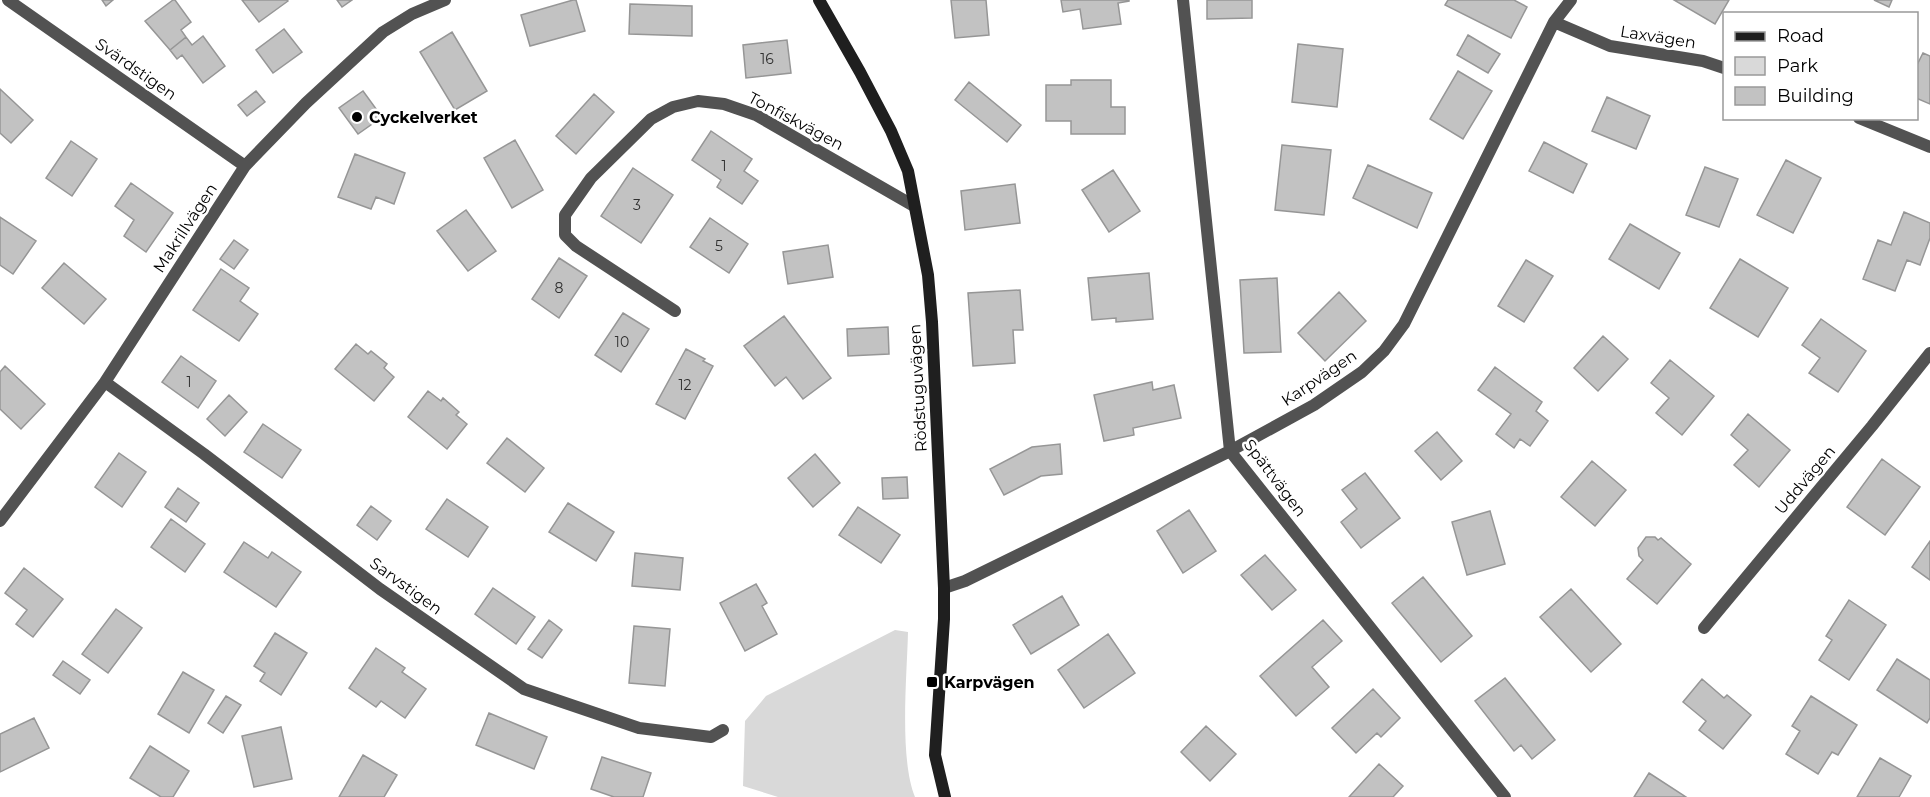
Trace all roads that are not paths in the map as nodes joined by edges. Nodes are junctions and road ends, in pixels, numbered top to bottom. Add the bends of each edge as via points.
1 (8, 0) edge
2 (445, 0) edge
3 (819, 0) edge
4 (1183, 0) edge
5 (1571, 0) edge
6 (1554, 22) junction
7 (1723, 67) edge
8 (1864, 120) edge
9 (1930, 147) edge
10 (245, 166) junction
11 (914, 206) junction
12 (675, 311) dead end
13 (1930, 352) edge
14 (105, 382) junction
15 (1230, 450) junction
16 (0, 521) edge
17 (944, 588) junction
18 (1704, 628) dead end
19 (723, 730) dead end
20 (945, 797) edge
21 (1505, 797) edge

1 - 10 street, Svärdstigen
2 - 10 street, Makrillvägen via 383,32
3 - 11 street, Rödstuguvägen via 891,131 908,171
4 - 15 street, Spättvägen
5 - 6 street, Karpvägen
6 - 7 street, Laxvägen via 1610,46
6 - 15 street, Karpvägen via 1404,324 1384,351 1362,372 1314,405
8 - 9 street
10 - 14 street, Makrillvägen
11 - 12 street, Tonfiskvägen via 756,115 724,104 699,101 673,107 651,118 591,178 565,215 566,235 576,246
11 - 17 street, Rödstuguvägen via 928,275 932,322
13 - 18 street, Uddvägen
14 - 16 street, Makrillvägen
14 - 19 street, Sarvstigen via 380,589 524,689 639,728 711,737
15 - 17 street, Karpvägen
15 - 21 street, Spättvägen
17 - 20 street, Rödstuguvägen via 935,754

